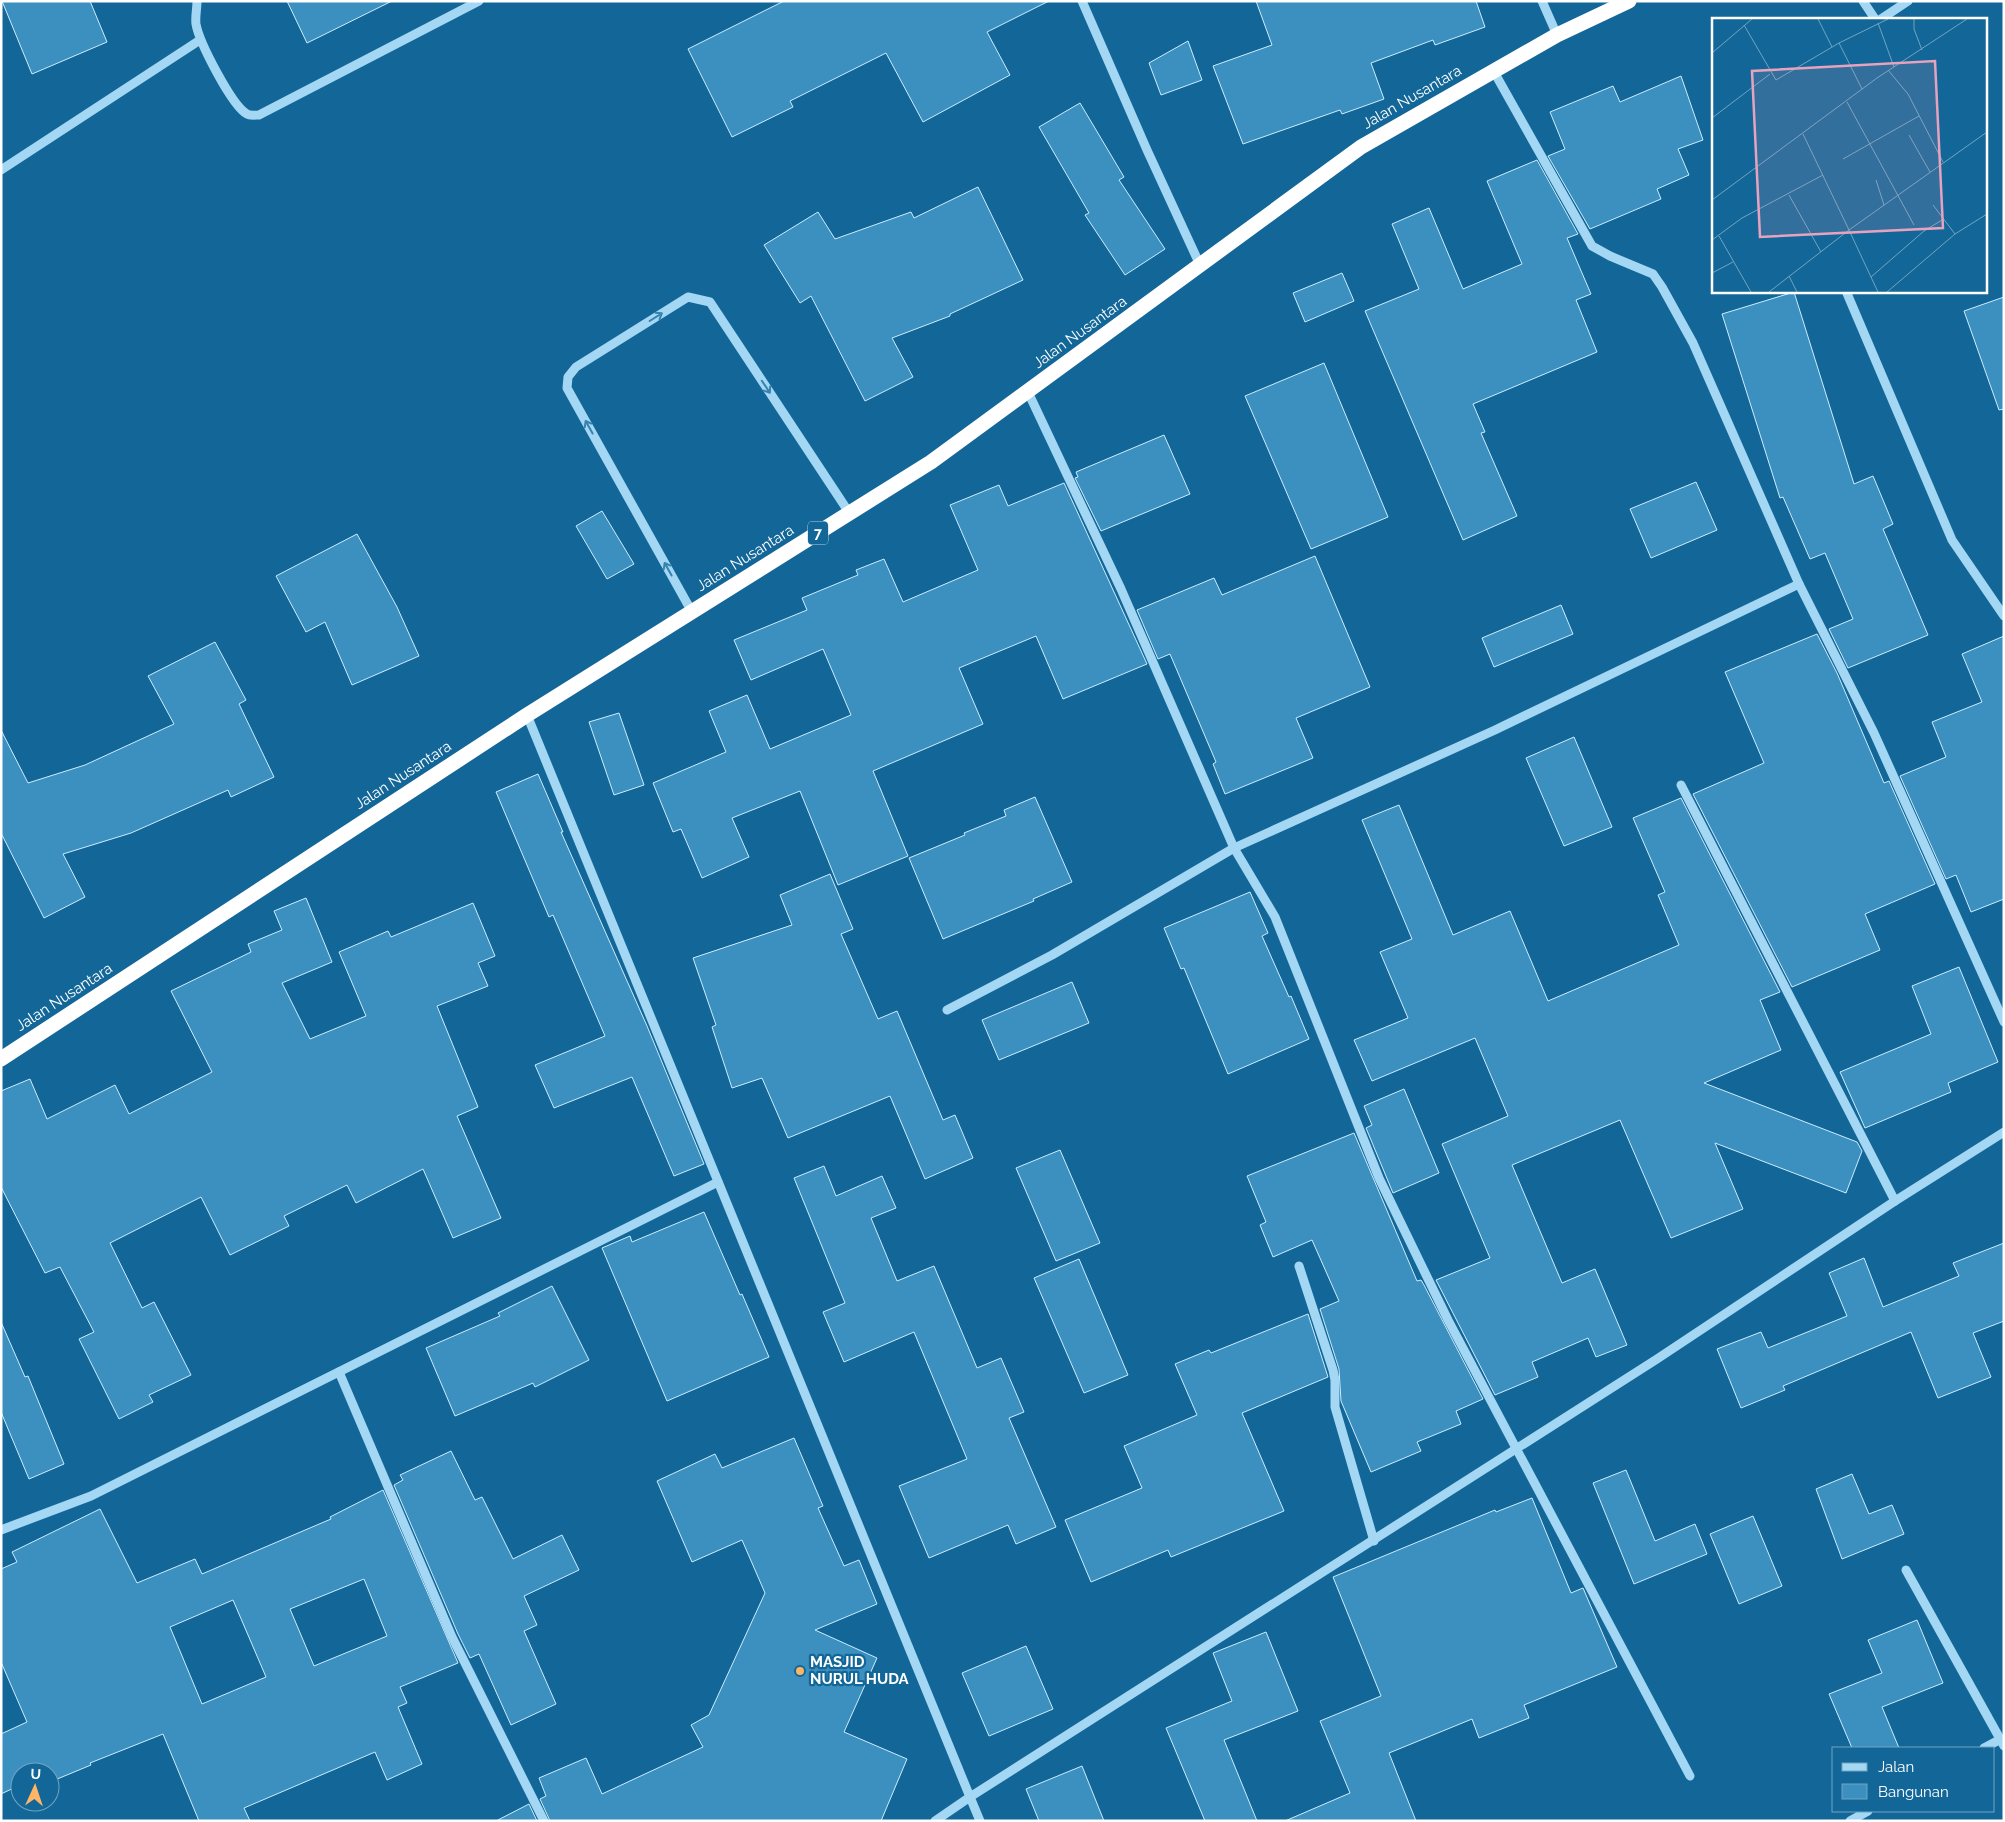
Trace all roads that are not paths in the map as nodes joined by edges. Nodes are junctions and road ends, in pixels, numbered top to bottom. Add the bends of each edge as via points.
1 (197, 1) edge
2 (479, 1) edge
3 (1082, 1) edge
4 (1542, 1) edge
5 (1629, 1) edge
6 (1864, 1) edge
7 (1908, 1) edge
8 (1874, 18) edge
9 (1882, 18) edge
10 (1557, 35) junction
11 (200, 40) junction
12 (1493, 70) junction
13 (1, 170) edge
14 (1200, 265) junction
15 (1846, 292) edge
16 (1028, 392) junction
17 (850, 514) junction
18 (1799, 584) junction
19 (692, 612) junction
20 (2004, 616) edge
21 (527, 715) junction
22 (1681, 785) dead end
23 (1234, 848) junction
24 (946, 1010) dead end
25 (2004, 1022) edge
26 (1, 1059) edge
27 (2004, 1132) edge
28 (718, 1182) junction
29 (1894, 1201) junction
30 (1299, 1266) dead end
31 (339, 1372) junction
32 (1517, 1449) junction
33 (1, 1530) edge
34 (1374, 1541) junction
35 (1906, 1570) dead end
36 (2002, 1743) edge
37 (1988, 1747) edge
38 (1690, 1776) dead end
39 (970, 1797) junction
40 (1866, 1812) edge
41 (544, 1821) edge
42 (934, 1821) edge
43 (980, 1821) edge
44 (1850, 1821) edge

1 - 11 street via 196,23
2 - 11 street via 259,115 248,115 241,108 224,86
3 - 14 street
4 - 10 street
5 - 10 highway, Jalan Nusantara / 7
6 - 8 street
7 - 9 street
10 - 12 highway, Jalan Nusantara / 7
11 - 13 street
12 - 14 highway, Jalan Nusantara / 7 via 1361,147
12 - 18 street via 1592,246 1648,271 1662,287 1693,343
14 - 16 highway, Jalan Nusantara / 7
15 - 20 street via 1952,540
16 - 17 highway, Jalan Nusantara / 7 via 931,462
16 - 23 street via 1122,589
17 - 19 highway, Jalan Nusantara / 7
19 -> 17 street via 567,388 568,377 576,367 688,297 710,302
18 - 23 street via 1495,730
18 - 25 street via 1874,733
19 - 21 highway, Jalan Nusantara / 7
21 - 26 highway, Jalan Nusantara / 7
21 - 28 street
22 - 29 street
23 - 24 street via 1052,955
23 - 32 street via 1275,917 1379,1178 1448,1320
27 - 29 street
28 - 31 street
28 - 39 street
29 - 32 street via 1657,1360
30 - 34 street via 1333,1370 1335,1407
31 - 33 street via 91,1496
31 - 41 street via 452,1637
32 - 34 street
32 - 38 street
34 - 39 street
35 - 36 street
36 - 37 street
39 - 42 street
39 - 43 street
40 - 44 street

